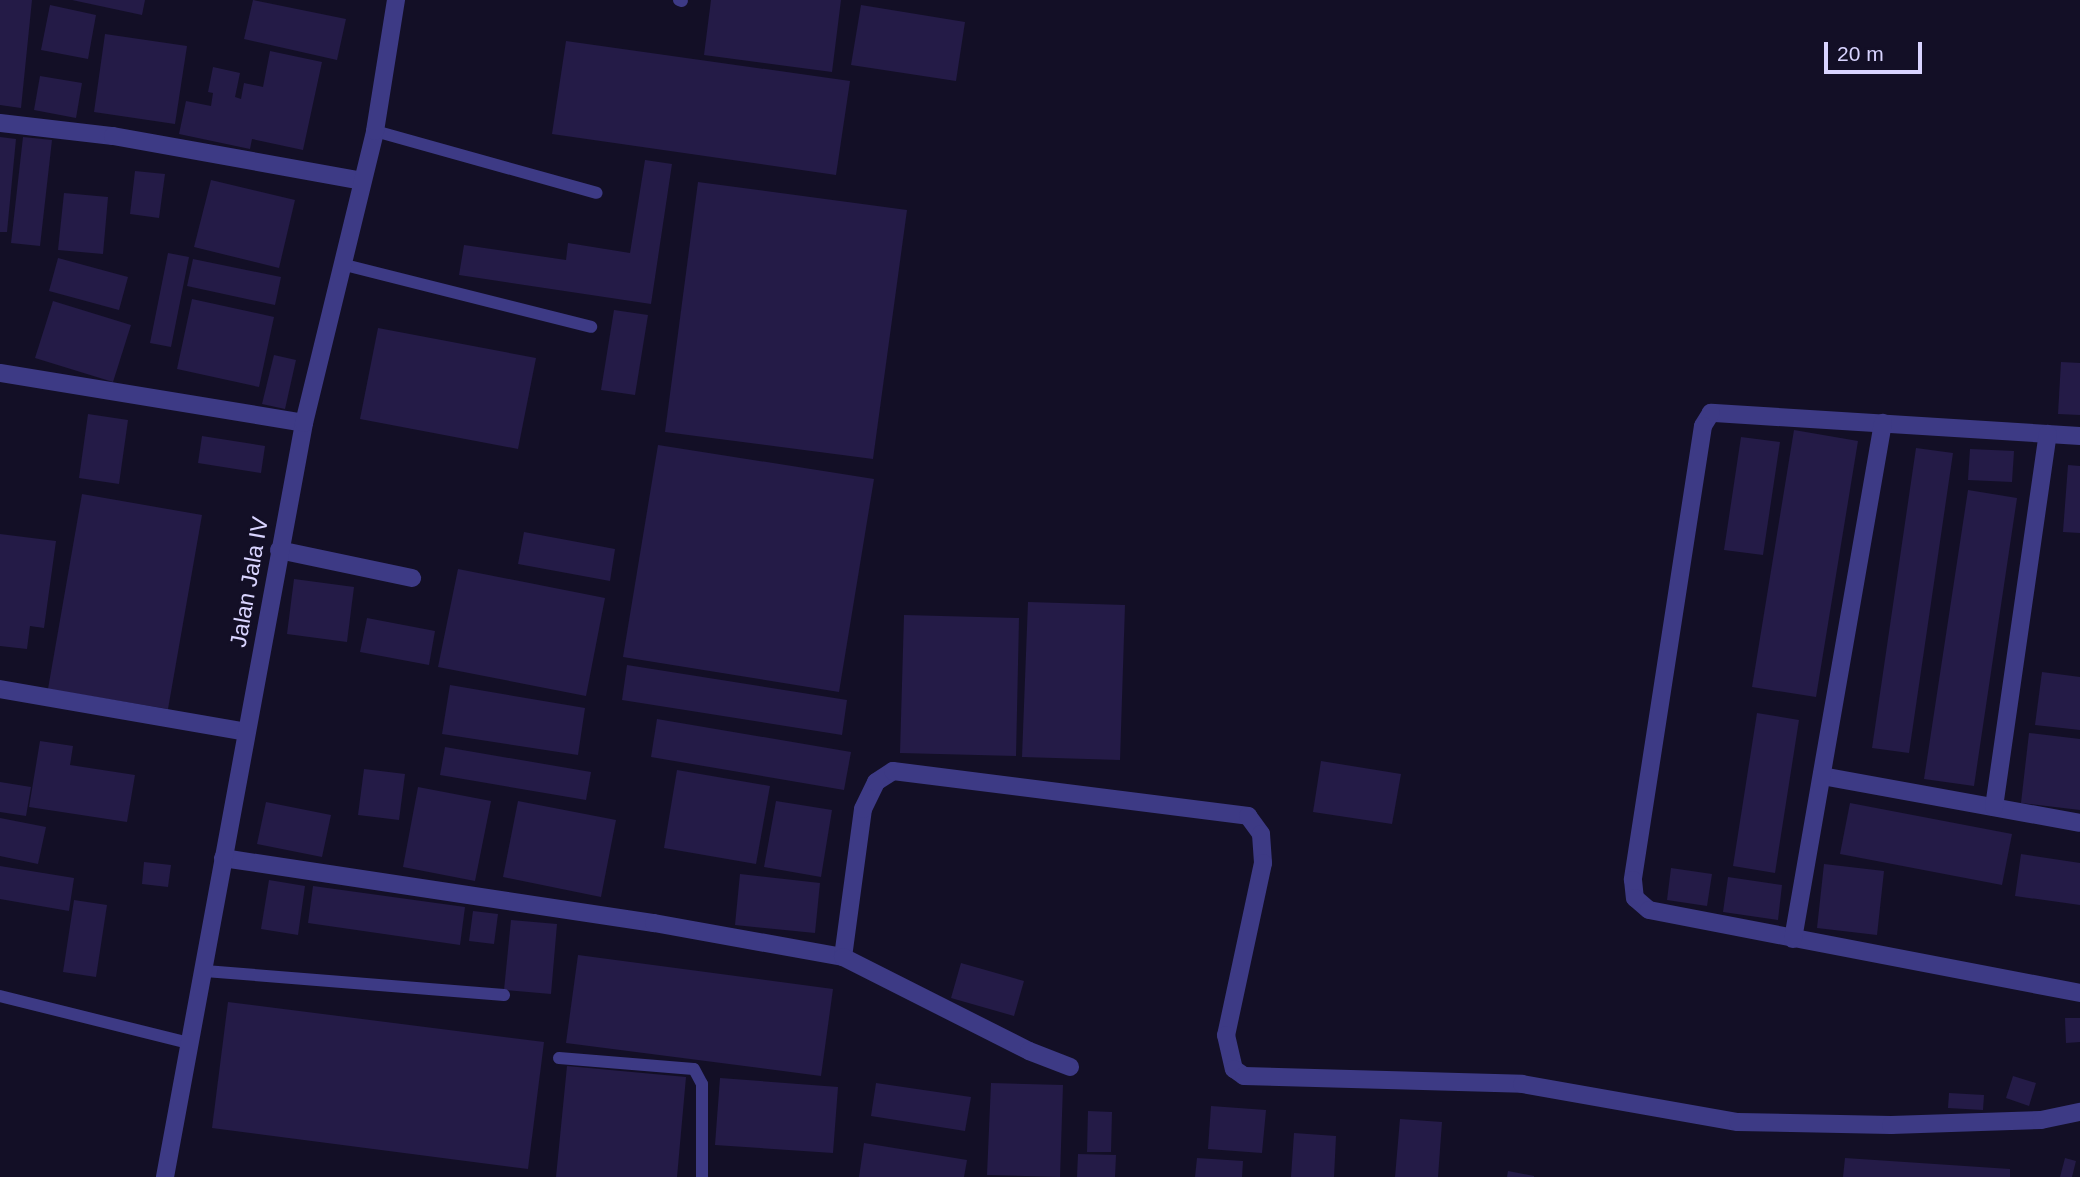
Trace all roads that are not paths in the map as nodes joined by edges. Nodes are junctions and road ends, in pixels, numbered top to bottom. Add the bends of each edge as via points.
1 (396, 0) edge
2 (0, 123) edge
3 (375, 131) junction
4 (362, 181) junction
5 (597, 193) dead end
6 (341, 264) junction
7 (591, 327) dead end
8 (0, 373) edge
9 (304, 423) junction
10 (1883, 424) junction
11 (2048, 434) junction
12 (2080, 436) edge
13 (279, 550) junction
14 (412, 578) dead end
15 (0, 689) edge
16 (246, 732) junction
17 (1822, 776) junction
18 (1994, 807) junction
19 (2080, 823) edge
20 (223, 858) junction
21 (1793, 939) junction
22 (843, 957) junction
23 (205, 971) junction
24 (2080, 993) edge
25 (504, 995) dead end
26 (0, 996) edge
27 (189, 1043) junction
28 (559, 1058) dead end
29 (1070, 1067) dead end
30 (2080, 1112) edge
31 (165, 1177) edge
32 (702, 1177) edge

1 - 3 street, Jalan Jala IV
2 - 4 street via 113,136
3 - 4 street, Jalan Jala IV
3 - 5 lane
4 - 6 street, Jalan Jala IV
6 - 7 lane
6 - 9 street, Jalan Jala IV
8 - 9 street
9 - 13 street, Jalan Jala IV
10 - 11 street
10 - 17 street
10 - 21 street via 1729,411 1711,413 1703,426 1633,880 1635,898 1649,910
11 - 12 street
11 - 18 street
13 - 14 street
13 - 16 street, Jalan Jala IV
15 - 16 street
16 - 20 street, Jalan Jala IV
17 - 18 street
17 - 21 street
18 - 19 street
20 - 22 street via 654,923
20 - 23 street, Jalan Jala IV
21 - 24 street
22 - 29 street
22 - 30 street via 863,809 876,782 893,771 934,776 1248,816 1255,822 1264,845 1263,863 1226,1035 1234,1069 1244,1076 1522,1084 1738,1122 1891,1125 2041,1120
23 - 25 lane
23 - 27 street, Jalan Jala IV
26 - 27 lane
27 - 31 street, Jalan Jala IV
28 - 32 lane via 694,1069 702,1084

